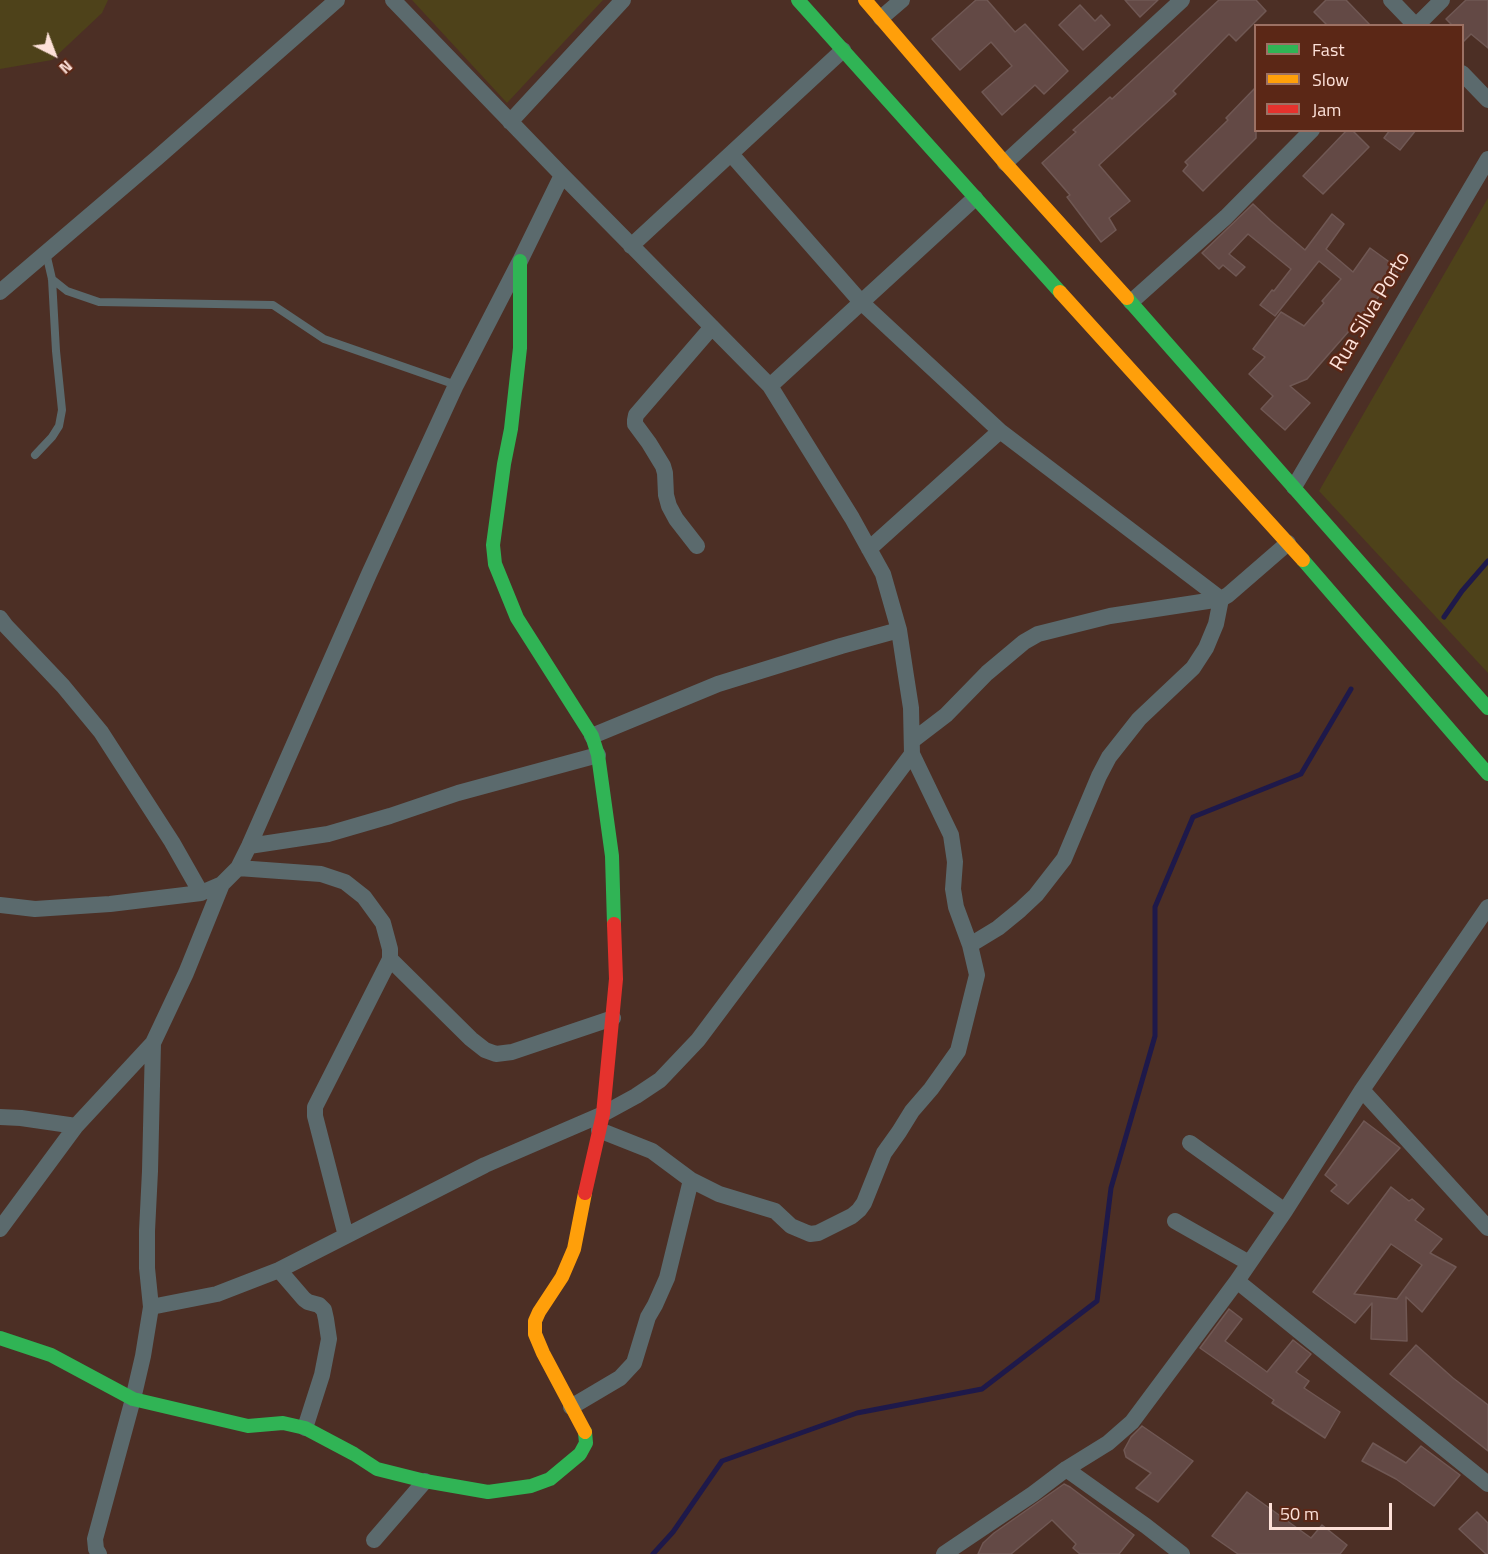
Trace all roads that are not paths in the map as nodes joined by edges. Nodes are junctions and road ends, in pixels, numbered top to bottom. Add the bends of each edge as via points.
1 (338, 0) edge
2 (393, 0) edge
3 (623, 0) edge
4 (798, 0) edge
5 (865, 0) edge
6 (902, 0) edge
7 (1182, 0) edge
8 (1391, 0) edge
9 (1442, 0) edge
10 (881, 18) junction
11 (1414, 24) edge
12 (1418, 24) edge
13 (843, 50) junction
14 (1464, 75) edge
15 (1488, 100) edge
16 (510, 122) junction
17 (1310, 132) edge
18 (731, 154) junction
19 (1488, 159) edge
20 (1005, 163) junction
21 (562, 176) junction
22 (975, 198) junction
23 (631, 246) junction
24 (46, 253) junction
25 (520, 261) junction
26 (8, 275) edge
27 (52, 279) junction
28 (0, 292) edge
29 (1131, 302) junction
30 (861, 303) junction
31 (712, 327) junction
32 (456, 385) junction
33 (770, 386) junction
34 (1000, 430) junction
35 (35, 455) dead end
36 (1294, 487) junction
37 (1288, 543) junction
38 (697, 546) dead end
39 (869, 549) junction
40 (1221, 599) junction
41 (0, 618) edge
42 (899, 630) junction
43 (1488, 708) edge
44 (592, 736) junction
45 (912, 748) junction
46 (598, 755) junction
47 (1488, 774) edge
48 (249, 846) junction
49 (238, 868) junction
50 (222, 884) junction
51 (201, 893) junction
52 (0, 905) edge
53 (1488, 907) edge
54 (970, 945) junction
55 (390, 959) junction
56 (613, 1018) junction
57 (153, 1043) junction
58 (1362, 1090) junction
59 (0, 1117) edge
60 (601, 1122) junction
61 (76, 1126) junction
62 (1190, 1143) dead end
63 (691, 1180) junction
64 (1285, 1211) junction
65 (1175, 1221) dead end
66 (1488, 1228) edge
67 (0, 1229) edge
68 (346, 1236) junction
69 (1249, 1263) junction
70 (279, 1269) junction
71 (1237, 1281) junction
72 (151, 1307) junction
73 (0, 1338) edge
74 (133, 1399) junction
75 (572, 1407) junction
76 (305, 1428) junction
77 (1066, 1469) junction
78 (424, 1481) junction
79 (1488, 1484) edge
80 (374, 1540) dead end
81 (99, 1554) edge
82 (944, 1554) edge
83 (1182, 1554) edge

1 - 24 street
2 - 16 street
3 - 16 street
4 - 13 main road
5 - 10 main road
6 - 10 street
7 - 20 street
8 - 11 street
9 - 12 street
10 - 20 main road
13 - 18 street
13 - 22 main road
14 - 15 street
16 - 21 street
17 - 29 street via 1226,217
18 - 23 street
18 - 30 street
19 - 36 street, Rua Silva Porto
20 - 29 main road
21 - 23 street
21 - 25 street
22 - 30 street
22 - 37 main road
23 - 31 street
24 - 26 street
24 - 27 lane
25 - 32 street
25 - 44 main road via 520,348 493,545 495,564 517,618
26 - 28 street
27 - 32 lane via 67,291 99,302 273,305 324,339
27 - 35 lane via 62,410 59,426
29 - 36 main road
30 - 33 street
30 - 34 street
31 - 33 street
31 - 38 street via 635,420 663,466 669,506
32 - 48 street
33 - 39 street
34 - 39 street
34 - 40 street
36 - 43 main road
37 - 40 street
37 - 47 main road
39 - 42 street via 883,574
40 - 45 street via 1110,616 1038,634 987,673
40 - 54 street via 1216,624 1193,668 1139,719 1109,757 1064,859 1020,910
41 - 51 street via 101,732
42 - 44 street via 718,684
42 - 45 street via 911,708
44 - 46 main road
45 - 54 street via 951,835 956,907
45 - 60 street via 698,1040 660,1080
46 - 48 street via 328,834
46 - 56 main road via 612,856 616,980
48 - 49 street
49 - 50 street
49 - 55 street via 321,874 345,882 364,897 383,923
50 - 51 street
50 - 57 street
51 - 52 street via 35,909
53 - 58 street
54 - 63 street via 977,975 958,1051 884,1153 864,1203 852,1216 810,1234 791,1226 775,1211 719,1194
55 - 56 street via 471,1039 496,1054
55 - 68 street via 315,1107
56 - 60 main road
57 - 61 street
57 - 72 street via 147,1231
58 - 64 street
58 - 66 street
59 - 61 street
60 - 63 street via 652,1151
60 - 68 street via 485,1165
60 - 75 main road via 574,1249 535,1321 534,1334
61 - 67 street
62 - 64 street
63 - 75 street via 667,1278 648,1317 634,1363 620,1378
64 - 69 street
65 - 69 street
68 - 70 street
69 - 71 street
70 - 72 street via 216,1294
70 - 76 street via 304,1299 324,1310 326,1319 328,1339 322,1375
71 - 77 street via 1132,1422 1108,1443
71 - 79 street
72 - 74 street
73 - 74 main road via 51,1354
74 - 76 main road via 248,1426 283,1423
74 - 81 street via 95,1539
75 - 78 main road via 585,1432 586,1443 580,1454 550,1479 488,1492
76 - 78 main road via 377,1469
77 - 82 street
77 - 83 street
78 - 80 street

